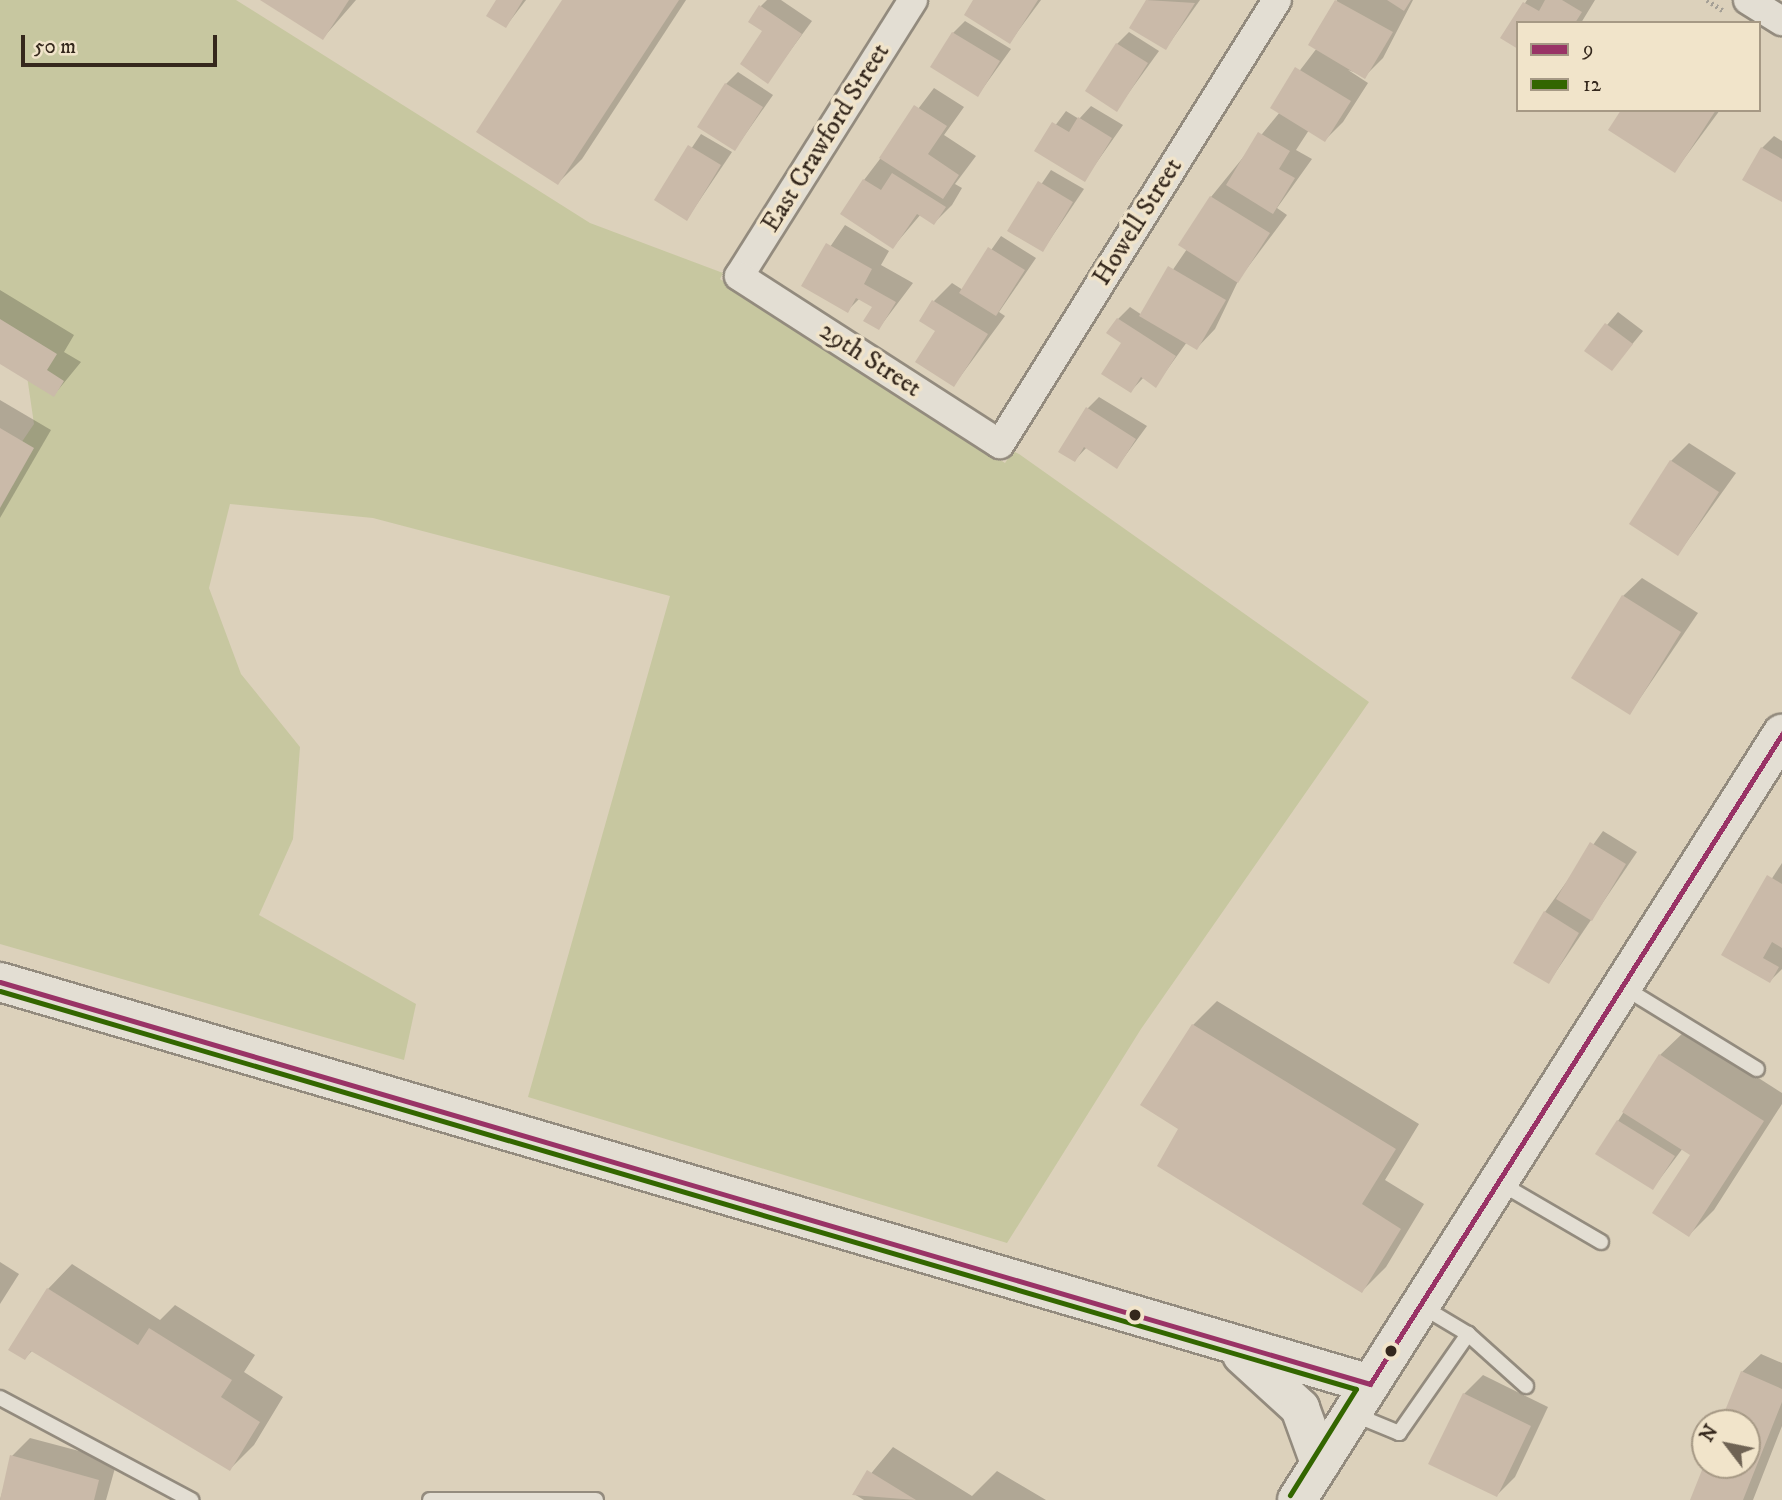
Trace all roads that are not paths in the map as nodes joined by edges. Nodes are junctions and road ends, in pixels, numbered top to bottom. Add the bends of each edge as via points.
1 (913, 0) edge
2 (1277, 0) edge
3 (1748, 0) edge
4 (1782, 21) edge
5 (739, 276) joint
6 (1000, 443) joint
7 (1782, 734) edge
8 (0, 982) edge
9 (1622, 986) junction
10 (1757, 1069) dead end
11 (1498, 1182) junction
12 (1601, 1242) dead end
13 (1420, 1306) junction
14 (1468, 1335) junction
15 (1223, 1341) junction
16 (1526, 1385) dead end
17 (0, 1398) edge
18 (1360, 1399) junction
19 (1321, 1463) junction
20 (191, 1500) edge
21 (430, 1500) edge
22 (596, 1500) edge
23 (1297, 1500) edge

1 - 5 street, East Crawford Street
2 - 6 street, Howell Street
3 - 4 street
5 - 6 street, 29th Street
7 - 9 street
8 - 15 street
9 - 10 lane
9 - 11 street
11 - 12 lane
11 - 13 street
13 - 14 lane
13 - 18 street
14 - 16 lane
14 - 18 lane via 1399,1433
15 - 18 street
15 - 19 street via 1300,1408
17 - 20 lane
18 - 19 street
19 - 23 street
21 - 22 lane

